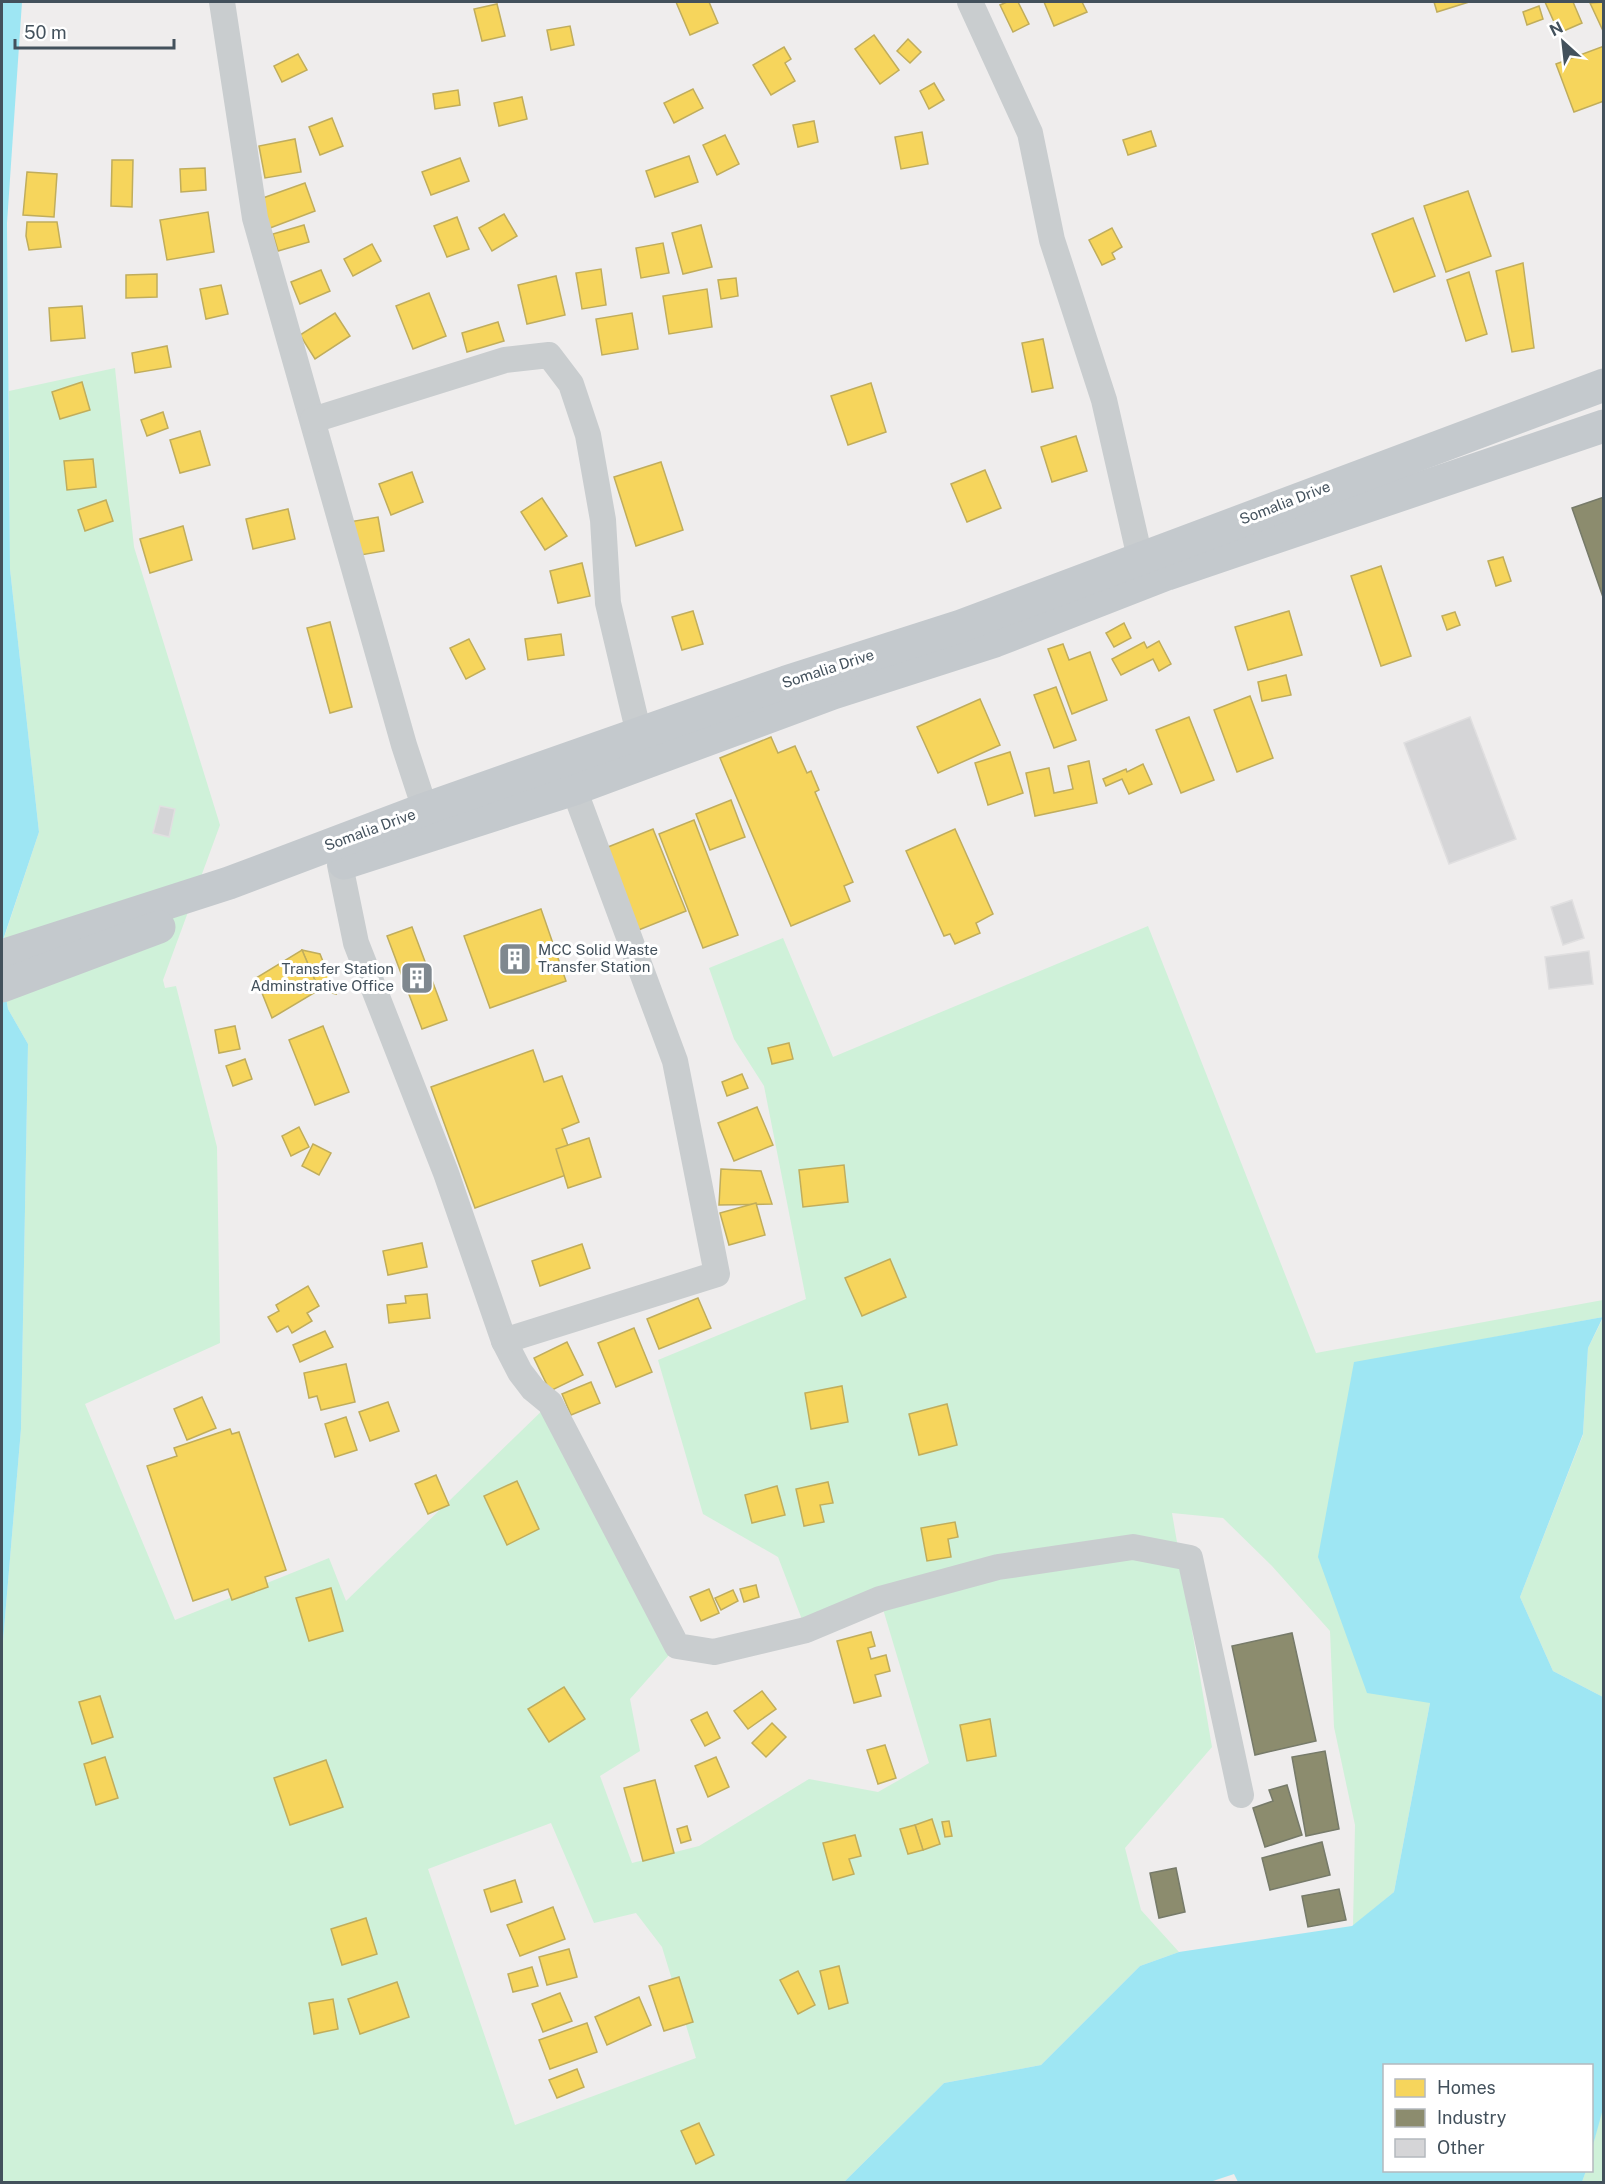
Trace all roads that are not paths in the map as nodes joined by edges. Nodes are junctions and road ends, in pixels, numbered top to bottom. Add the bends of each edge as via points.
1 (222, 2) edge
2 (970, 2) edge
3 (1604, 385) edge
4 (313, 420) junction
5 (1604, 426) edge
6 (1140, 558) junction
7 (639, 734) junction
8 (573, 789) junction
9 (425, 809) junction
10 (340, 865) junction
11 (55, 952) junction
12 (2, 956) edge
13 (2, 986) edge
14 (504, 1341) junction
15 (1241, 1795) dead end

1 - 4 street via 255,218
2 - 6 street via 1030,133 1052,240 1104,400
3 - 6 main road, Somalia Drive
4 - 7 street via 505,360 549,355 572,384 588,435 603,520 608,603
4 - 9 street
5 - 8 main road, Somalia Drive via 1167,574 995,641 833,693
6 - 7 main road, Somalia Drive via 961,626
7 - 9 main road, Somalia Drive
8 - 10 main road, Somalia Drive
8 - 14 street via 675,1061 717,1274
9 - 11 main road, Somalia Drive
10 - 11 main road, Somalia Drive via 194,914
10 - 14 street via 356,943 446,1173
11 - 12 main road
11 - 13 main road
14 - 15 street via 520,1372 550,1403 677,1646 714,1652 806,1630 880,1599 998,1567 1133,1547 1190,1558

